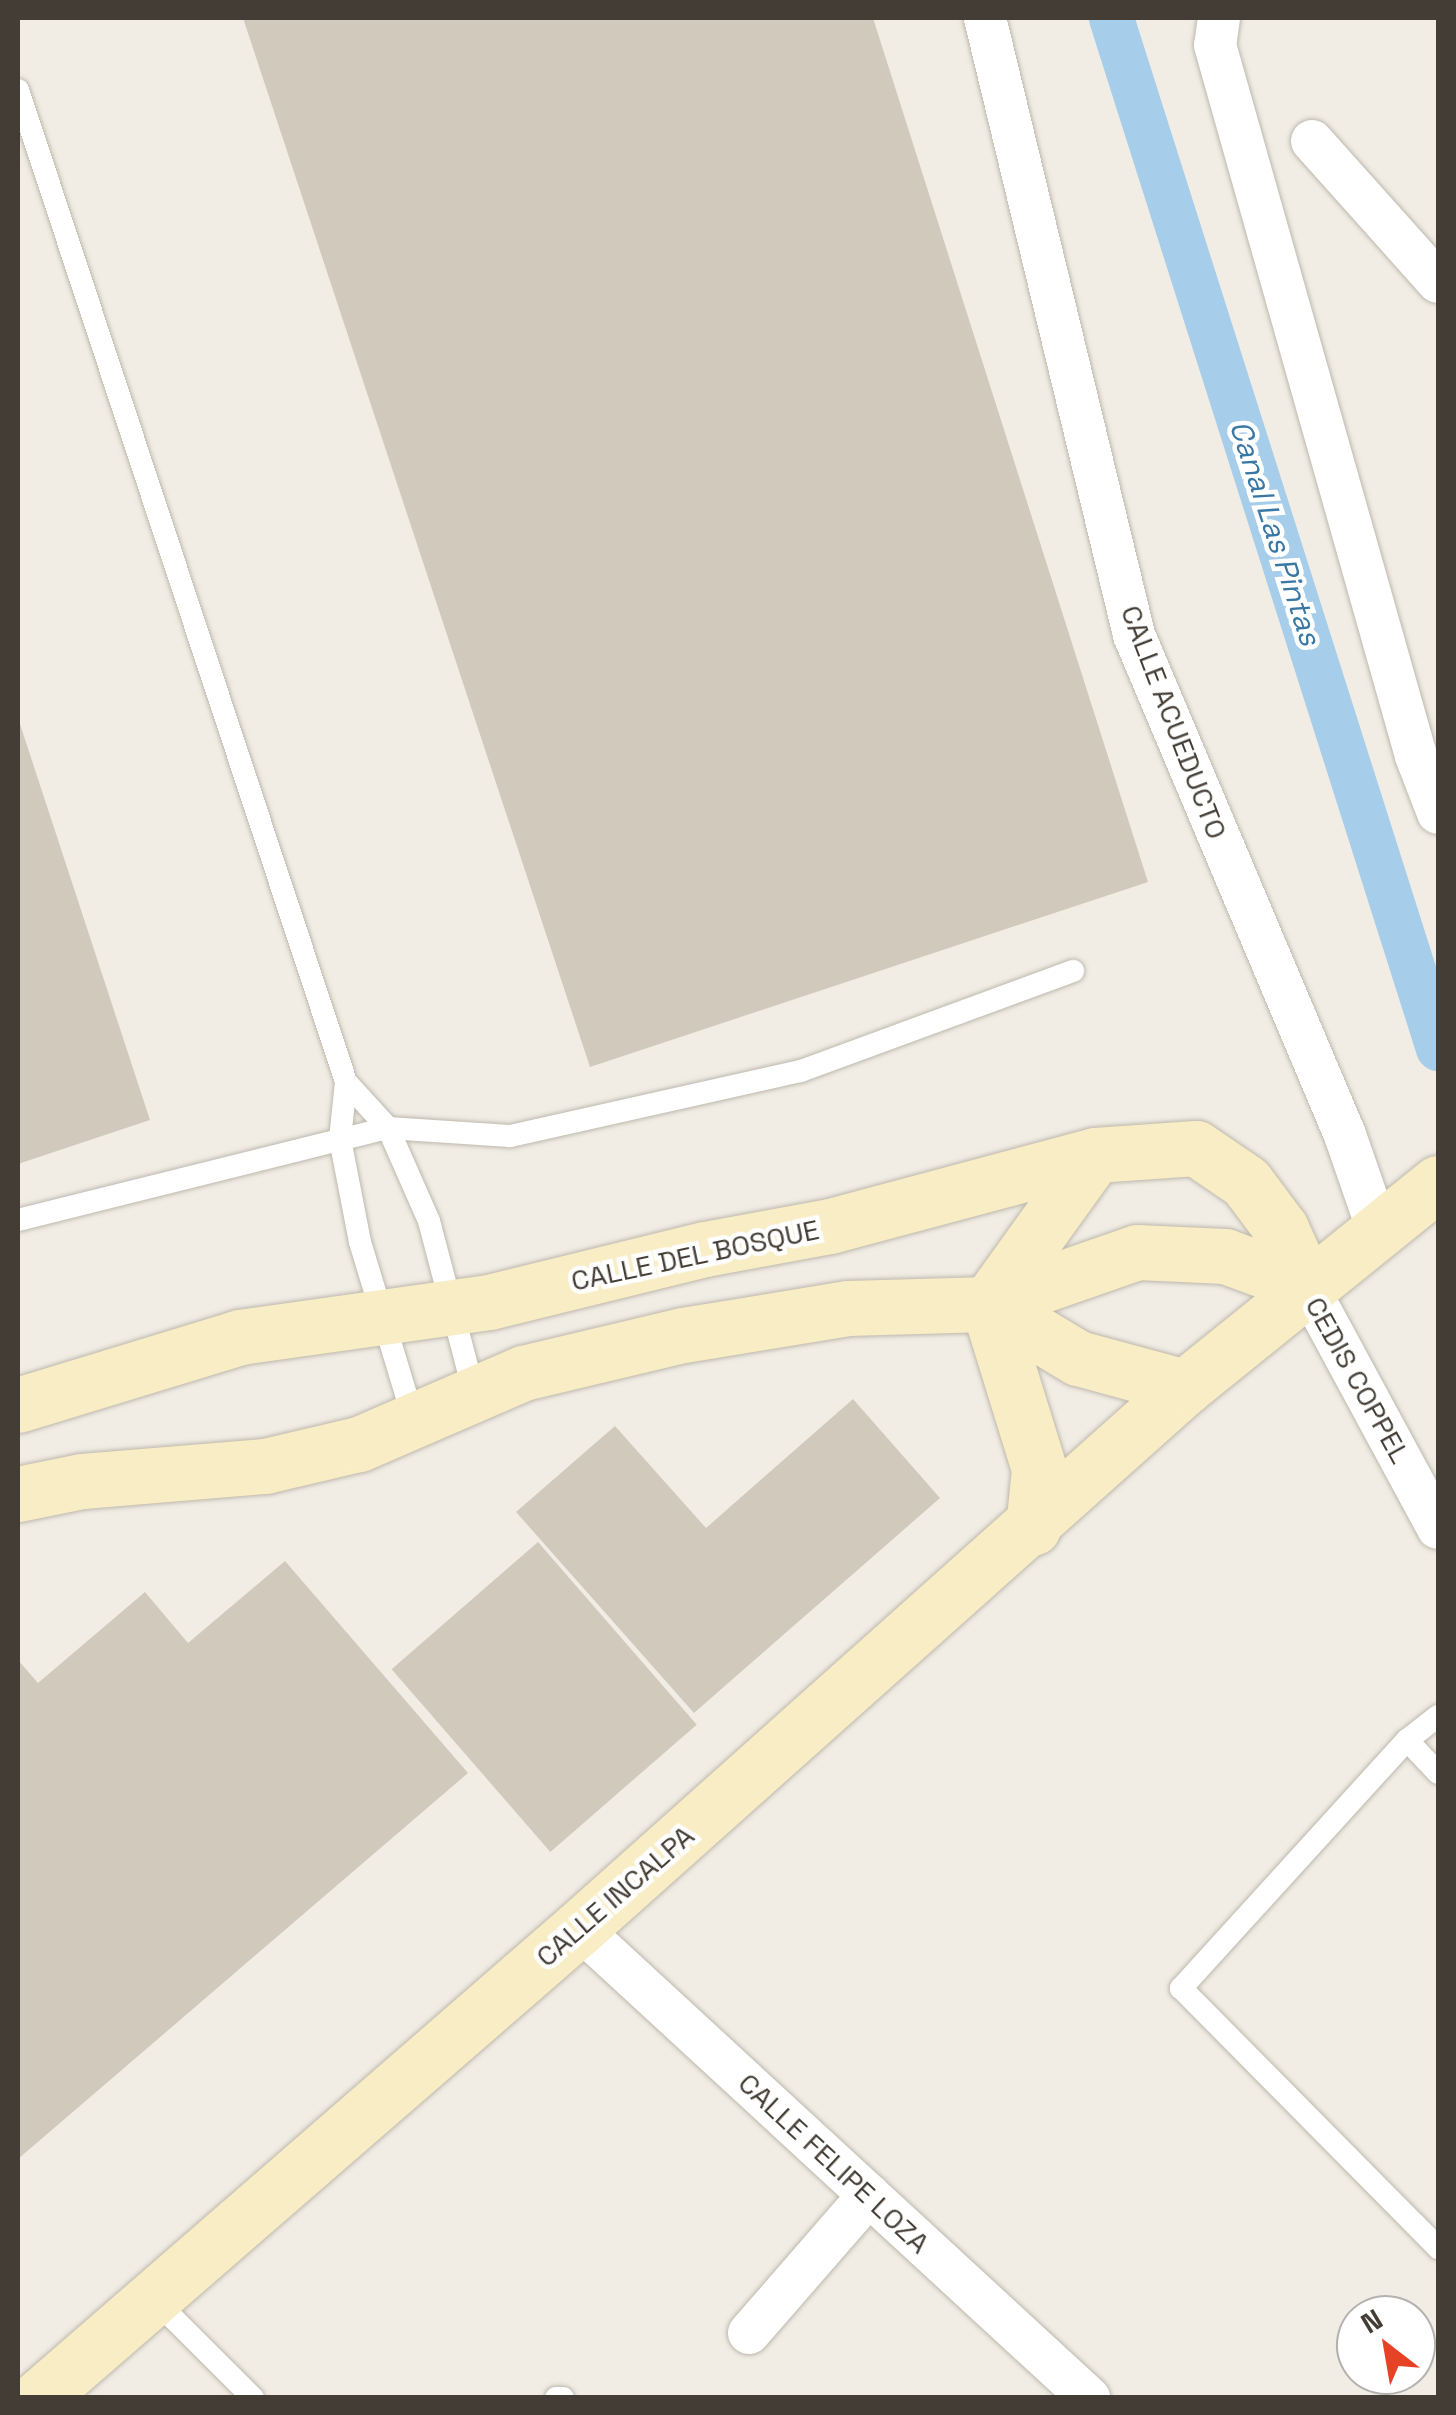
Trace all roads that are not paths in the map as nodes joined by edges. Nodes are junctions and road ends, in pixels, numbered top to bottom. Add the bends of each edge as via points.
1 (984, 18) edge
2 (1219, 18) edge
3 (18, 90) edge
4 (1312, 142) dead end
5 (1438, 282) edge
6 (1438, 813) edge
7 (1074, 972) dead end
8 (346, 1082) junction
9 (388, 1128) junction
10 (340, 1139) junction
11 (1095, 1155) junction
12 (1432, 1189) edge
13 (18, 1220) edge
14 (1379, 1232) junction
15 (1307, 1286) junction
16 (988, 1304) junction
17 (453, 1306) junction
18 (380, 1316) junction
19 (1185, 1387) junction
20 (474, 1392) junction
21 (18, 1405) edge
22 (413, 1418) junction
23 (18, 1494) edge
24 (1033, 1528) junction
25 (1438, 1528) edge
26 (1438, 1716) edge
27 (1407, 1740) junction
28 (1438, 1773) edge
29 (579, 1928) junction
30 (868, 2195) junction
31 (1438, 2248) edge
32 (154, 2300) junction
33 (748, 2334) dead end
34 (38, 2398) edge
35 (253, 2398) edge
36 (1089, 2398) edge

1 - 14 street, CALLE ACUEDUCTO via 1134,635 1345,1135
2 - 6 street via 1215,45 1416,756
3 - 8 lane
4 - 5 street
7 - 9 lane via 781,1076 510,1136
8 - 9 lane
8 - 10 lane
9 - 10 lane
9 - 17 lane via 429,1220
10 - 13 lane
10 - 18 lane
11 - 15 street, CALLE DEL BOSQUE via 1196,1148 1246,1182 1281,1229
11 - 16 street
11 - 17 street, CALLE DEL BOSQUE via 830,1226
12 - 14 street
14 - 15 street
15 - 16 street via 1225,1256 1137,1252
15 - 19 street, CALLE INCALPA
15 - 25 street, CEDIS COPPEL
16 - 19 street via 1078,1358
16 - 20 street via 848,1308 683,1335 523,1373
16 - 24 street via 1039,1469
17 - 18 street, CALLE DEL BOSQUE
17 - 20 lane
18 - 21 street, CALLE DEL BOSQUE via 240,1337
18 - 22 lane
19 - 24 street, CALLE INCALPA
20 - 22 street
22 - 23 street via 359,1444 265,1466 82,1481
24 - 29 street, CALLE INCALPA
26 - 27 lane
27 - 28 lane
27 - 31 lane via 1182,1988
29 - 30 street, CALLE FELIPE LOZA
29 - 32 street, CALLE INCALPA
30 - 33 street
30 - 36 street, CALLE FELIPE LOZA
32 - 34 street, CALLE INCALPA
32 - 35 lane

